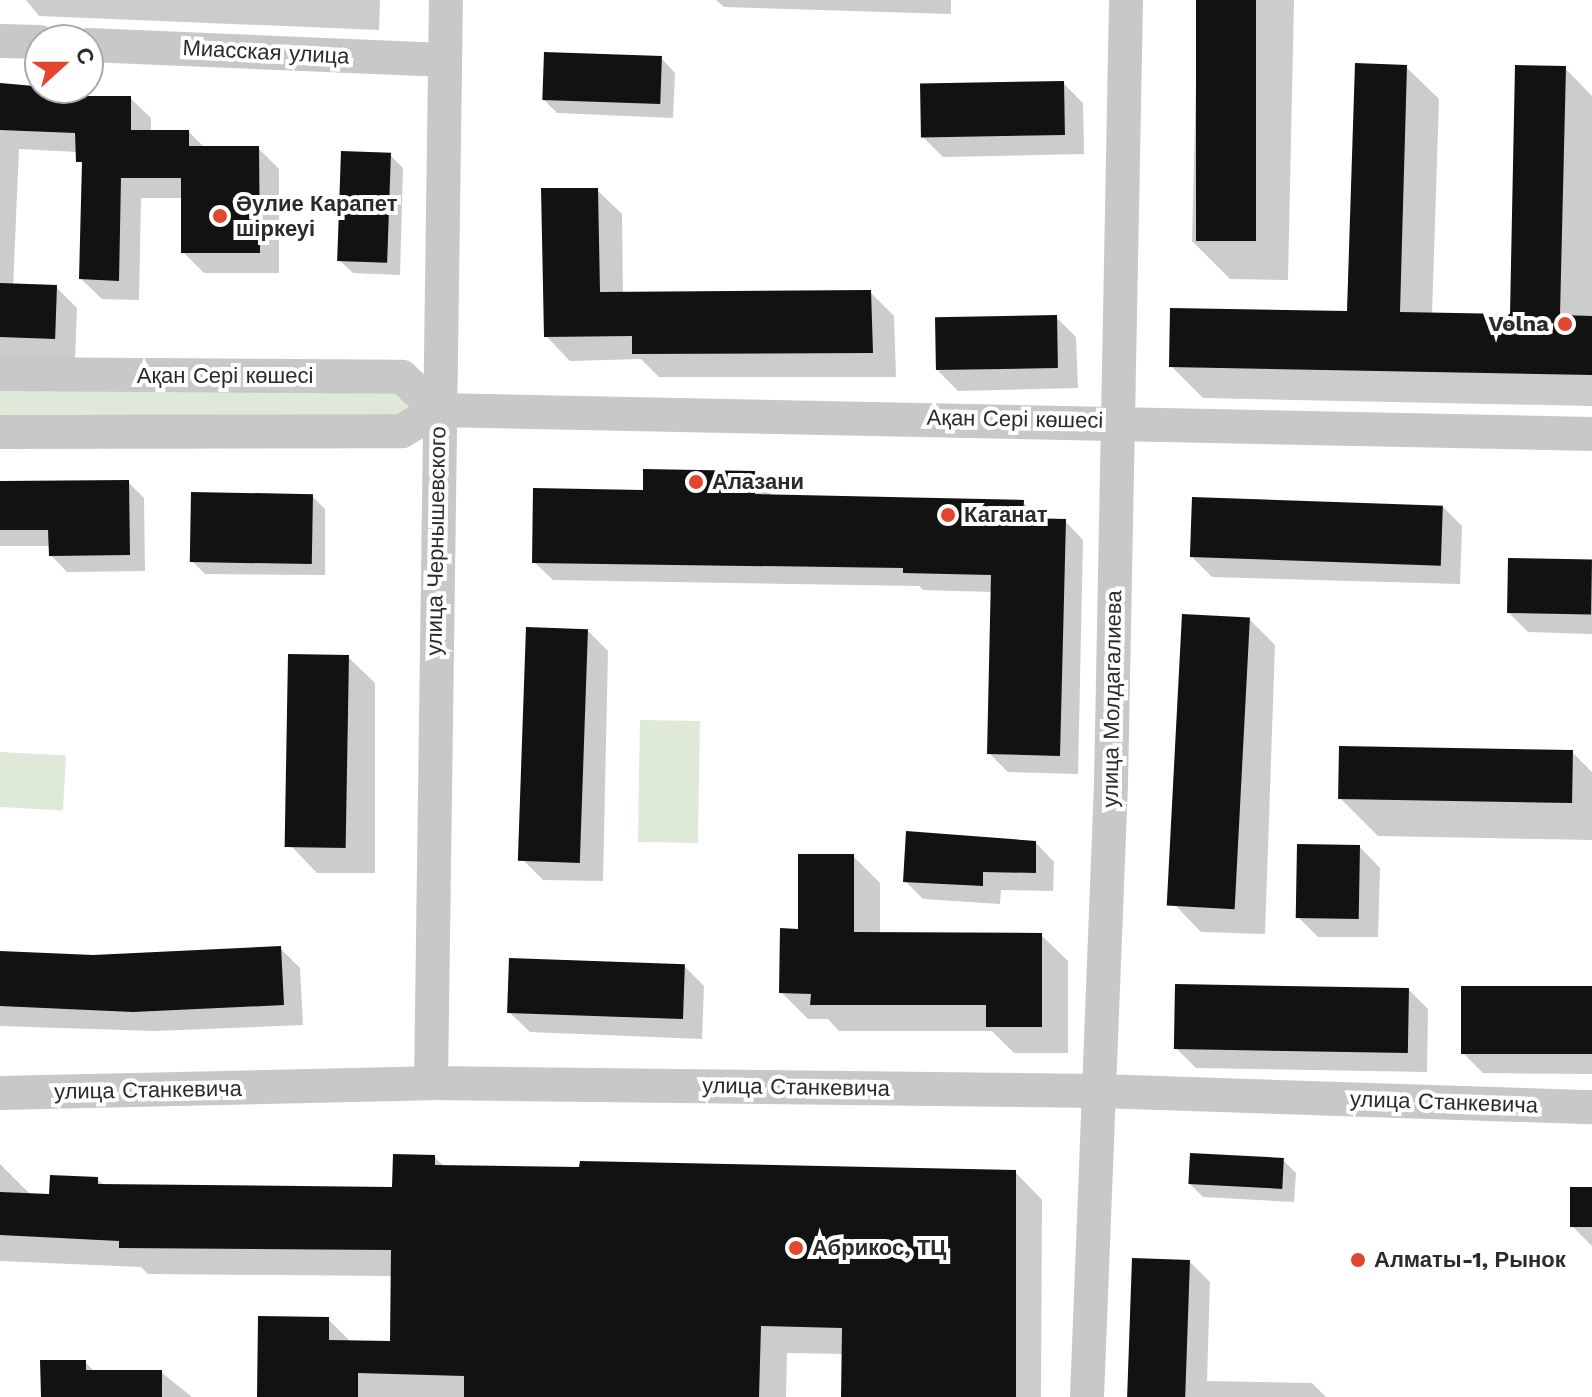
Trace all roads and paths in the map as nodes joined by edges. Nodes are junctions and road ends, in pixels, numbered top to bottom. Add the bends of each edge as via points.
1 (446, 0) edge
2 (1126, 0) edge
3 (0, 41) edge
4 (24, 42) edge
5 (104, 46) edge
6 (445, 60) junction
7 (0, 374) edge
8 (437, 410) junction
9 (1118, 421) junction
10 (0, 432) edge
11 (1592, 434) edge
12 (431, 1083) junction
13 (1100, 1091) junction
14 (0, 1093) edge
15 (1592, 1107) edge
16 (1087, 1397) edge

1 - 6 street, улица Чернышевского
2 - 9 street, улица Молдагалиева
3 - 4 street
5 - 6 street, Миасская улица
6 - 8 street, улица Чернышевского
7 - 8 street, Ақан Сері көшесі via 402,377
8 - 9 street, Ақан Сері көшесі
8 - 10 street via 402,431
8 - 12 street, улица Чернышевского
9 - 11 street, Ақан Сері көшесі
9 - 13 street, улица Молдагалиева
12 - 13 street, улица Станкевича
12 - 14 street, улица Станкевича
13 - 15 street, улица Станкевича
13 - 16 street, улица Молдагалиева

